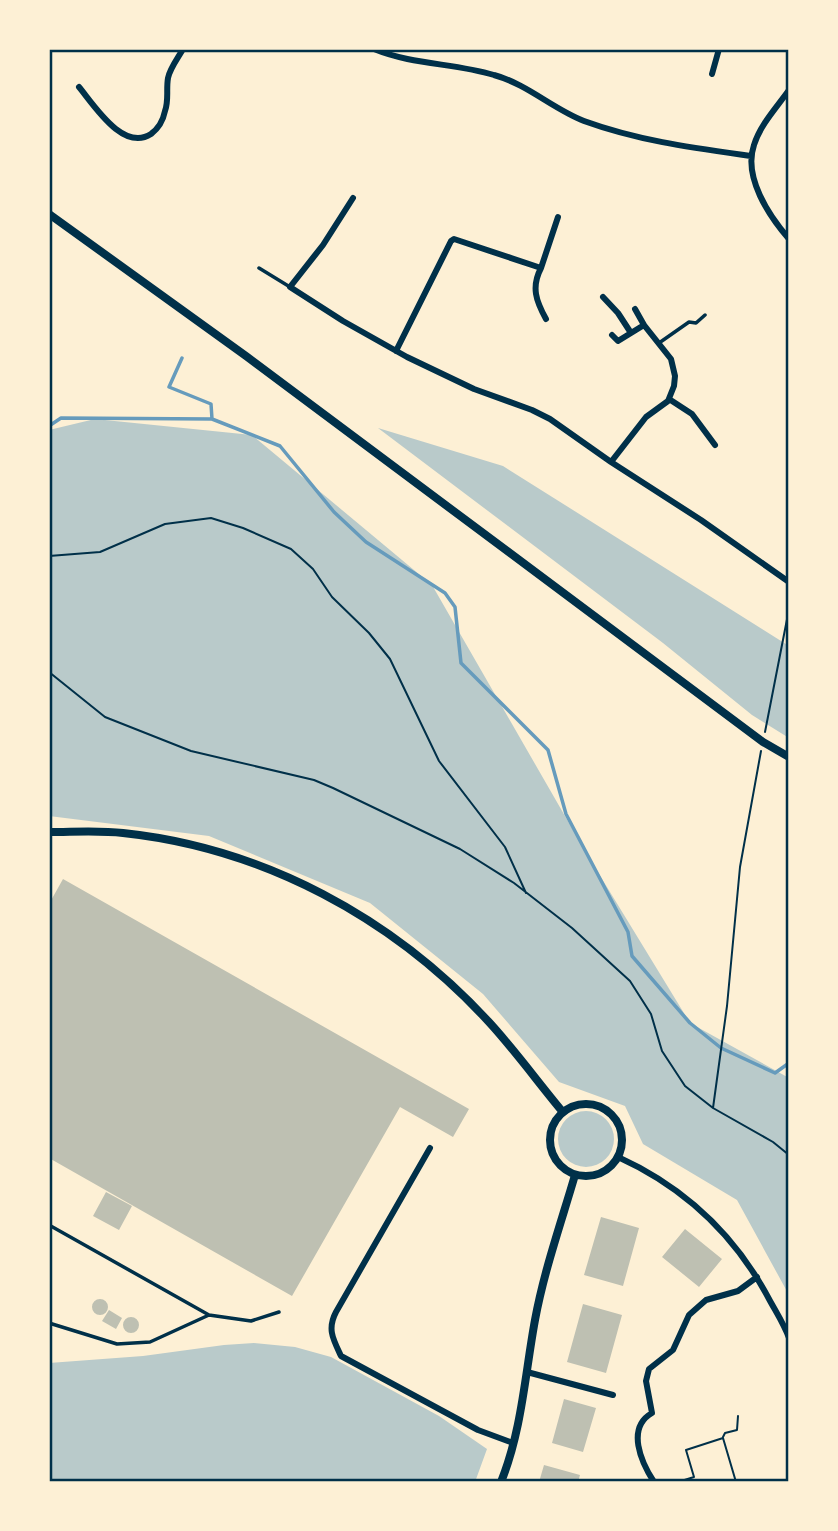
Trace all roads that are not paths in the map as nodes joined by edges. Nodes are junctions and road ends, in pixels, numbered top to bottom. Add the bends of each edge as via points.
1 (183, 49) edge
2 (374, 49) edge
3 (719, 49) edge
4 (712, 74) dead end
5 (79, 86) dead end
6 (789, 90) edge
7 (751, 156) junction
8 (353, 198) dead end
9 (49, 214) edge
10 (558, 217) dead end
11 (789, 239) edge
12 (259, 268) dead end
13 (541, 268) junction
14 (290, 287) junction
15 (603, 296) dead end
16 (635, 309) dead end
17 (705, 315) dead end
18 (546, 319) dead end
19 (644, 326) junction
20 (631, 333) junction
21 (612, 335) dead end
22 (657, 344) junction
23 (396, 351) junction
24 (669, 399) junction
25 (715, 445) dead end
26 (611, 462) junction
27 (789, 582) edge
28 (789, 757) edge
29 (49, 832) edge
30 (562, 1111) junction
31 (430, 1147) dead end
32 (618, 1157) junction
33 (575, 1175) junction
34 (49, 1226) edge
35 (757, 1277) junction
36 (279, 1312) dead end
37 (209, 1315) junction
38 (49, 1323) edge
39 (789, 1338) edge
40 (527, 1372) junction
41 (613, 1395) dead end
42 (513, 1443) junction
43 (501, 1482) edge
44 (654, 1482) edge

1 - 5 street via 169,74 162,121 144,138 117,131
2 - 7 street via 408,61 494,75 583,120 636,137
3 - 4 street
6 - 7 street via 763,128
7 - 11 street via 754,180
8 - 14 street
9 - 28 street
10 - 13 street
12 - 14 lane
13 - 18 street via 535,292
13 - 23 street via 454,239
14 - 23 street
15 - 20 street
16 - 19 street
17 - 22 lane
19 - 20 street
19 - 22 street
20 - 21 street via 618,341
22 - 24 street via 674,365
23 - 26 street via 550,419
24 - 25 street via 692,414
24 - 26 street via 646,417
26 - 27 street
29 - 30 street via 122,832 197,846 302,882 410,947 489,1022
30 - 32 street via 579,1104 605,1108 618,1122 622,1135
30 - 33 street via 549,1141 554,1158
31 - 42 street via 335,1312 331,1333 341,1356 478,1430
32 - 33 street via 608,1170
32 - 35 street via 645,1169 709,1217
33 - 40 street via 547,1268
34 - 37 lane
35 - 39 street
35 - 44 street via 738,1291 699,1305 689,1315 673,1350 649,1369 646,1381 652,1413 644,1417 636,1436
36 - 37 lane via 251,1321
37 - 38 lane via 150,1342 117,1344
40 - 41 street
40 - 42 street
42 - 43 street

